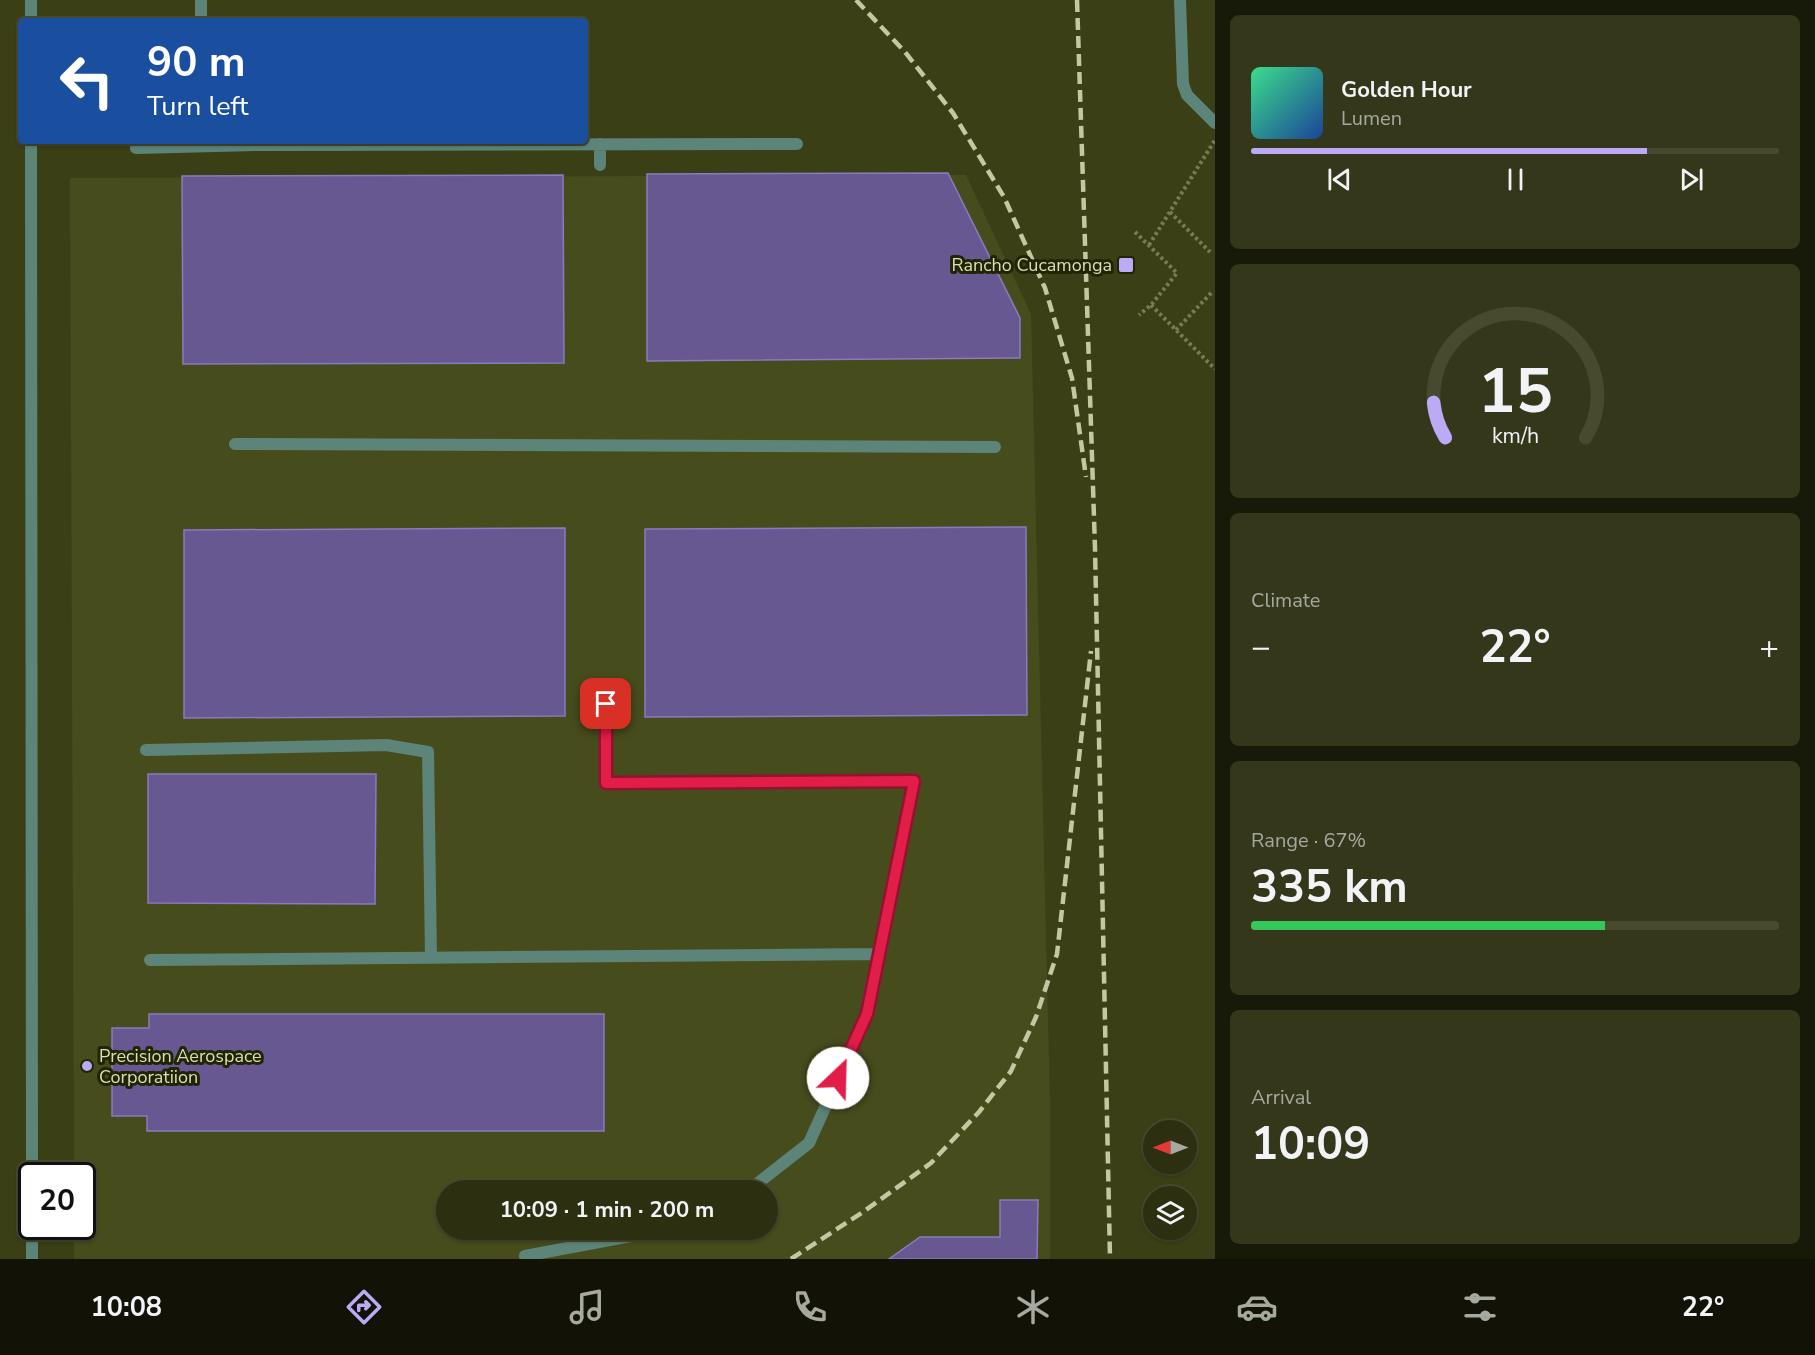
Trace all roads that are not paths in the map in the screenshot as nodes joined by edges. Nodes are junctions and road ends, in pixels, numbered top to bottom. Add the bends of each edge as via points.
1 (31, 0) edge
2 (201, 0) edge
3 (1180, 0) edge
4 (31, 18) edge
5 (201, 18) edge
6 (1215, 123) edge
7 (31, 144) edge
8 (201, 144) edge
9 (600, 144) junction
10 (797, 144) dead end
11 (136, 148) dead end
12 (600, 165) dead end
13 (235, 444) dead end
14 (995, 447) dead end
15 (606, 704) dead end
16 (146, 750) dead end
17 (879, 954) junction
18 (431, 957) junction
19 (150, 960) dead end
20 (32, 1162) edge
21 (762, 1180) edge
22 (32, 1240) edge
23 (610, 1240) edge
24 (525, 1256) dead end
25 (32, 1259) edge

1 - 4 street
2 - 5 street
3 - 6 street via 1183,84 1187,95
7 - 20 street
8 - 9 street
8 - 11 street
9 - 10 street
9 - 12 street
13 - 14 street
15 - 17 street via 606,783 914,781
16 - 18 street via 386,745 428,752
17 - 18 street
17 - 21 street via 867,1014 809,1143
18 - 19 street
22 - 25 street
23 - 24 street

